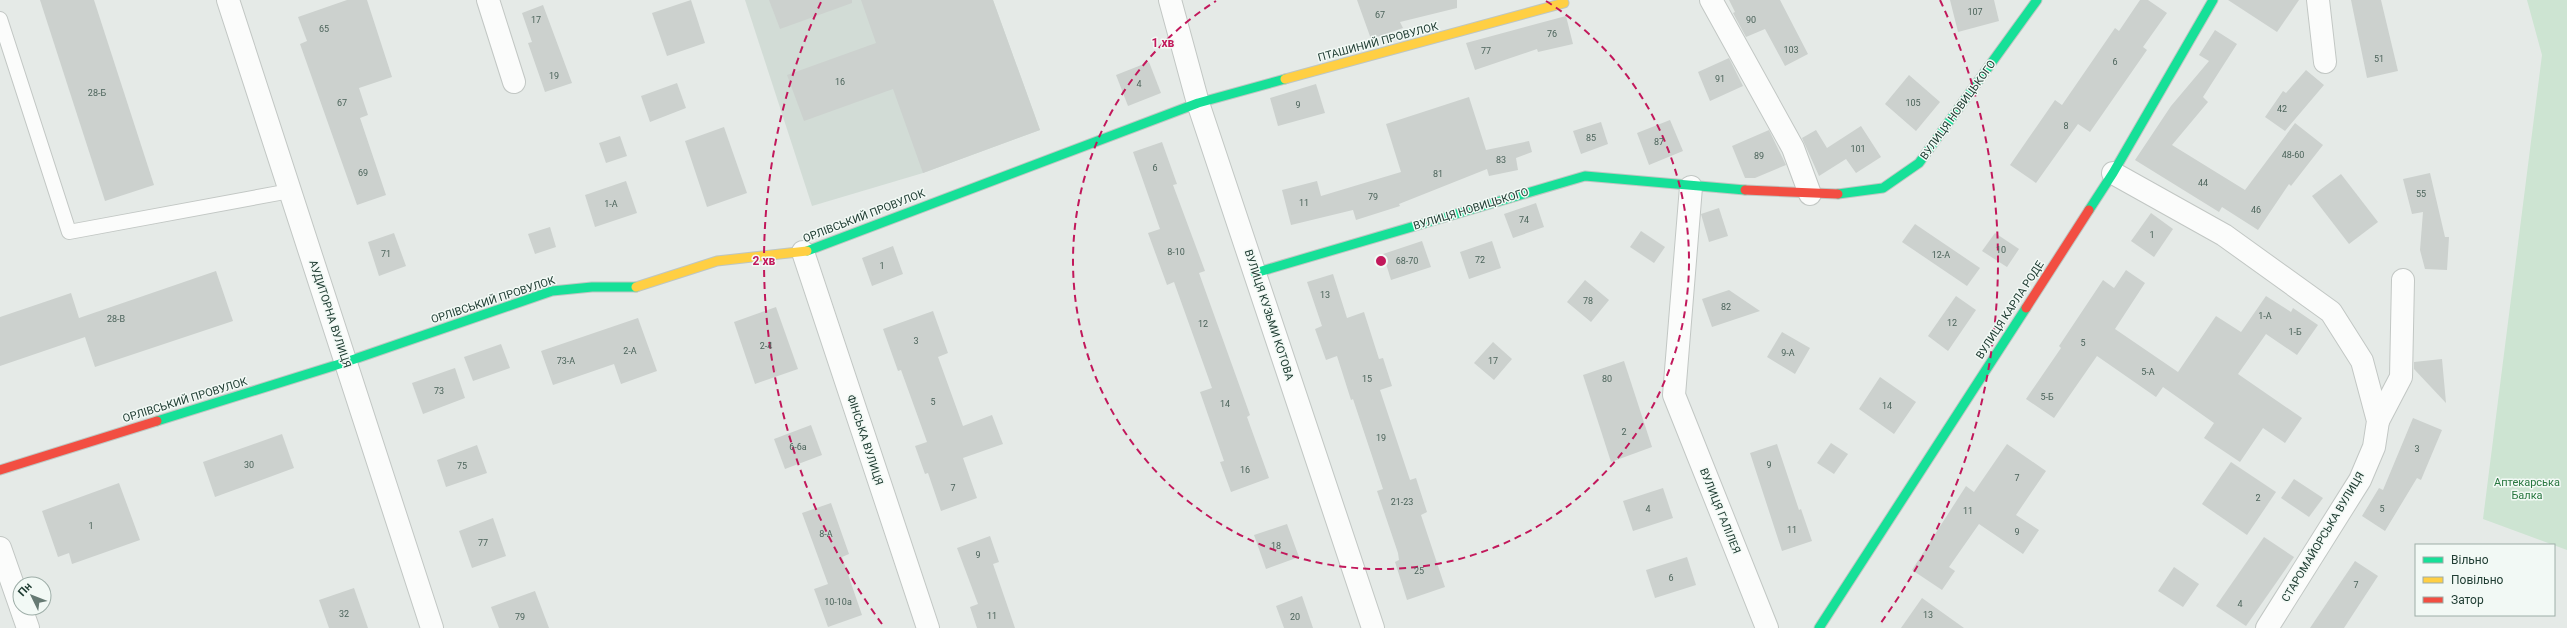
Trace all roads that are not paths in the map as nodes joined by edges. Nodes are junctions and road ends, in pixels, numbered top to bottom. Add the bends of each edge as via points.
1 (228, 0) edge
2 (488, 0) edge
3 (1170, 0) edge
4 (1711, 0) edge
5 (2037, 0) edge
6 (2213, 0) edge
7 (2318, 0) edge
8 (1564, 3) dead end
9 (0, 19) edge
10 (2325, 62) dead end
11 (514, 82) dead end
12 (1198, 103) junction
13 (2113, 173) junction
14 (1691, 188) junction
15 (290, 191) junction
16 (1810, 194) junction
17 (803, 252) junction
18 (1255, 273) junction
19 (2403, 280) dead end
20 (346, 362) junction
21 (2378, 421) junction
22 (0, 470) edge
23 (0, 548) edge
24 (12, 582) edge
25 (24, 616) edge
26 (28, 628) edge
27 (432, 628) edge
28 (928, 628) edge
29 (1373, 628) edge
30 (1767, 628) edge
31 (1819, 628) edge
32 (2267, 628) edge

1 - 15 street, АУДИТОРНА ВУЛИЦЯ
2 - 11 street
3 - 12 street, ВУЛИЦЯ КУЗЬМИ КОТОВА
4 - 16 street via 1793,148
5 - 16 street, ВУЛИЦЯ НОВИЦЬКОГО via 1919,162 1883,188 1830,195
6 - 13 street, ВУЛИЦЯ КАРЛА РОДЕ
7 - 10 street
8 - 12 street, ПТАШИНИЙ ПРОВУЛОК
9 - 15 lane via 69,232
12 - 17 street, ОРЛІВСЬКИЙ ПРОВУЛОК
12 - 18 street, ВУЛИЦЯ КУЗЬМИ КОТОВА
13 - 21 street, СТАРОМАЙОРСЬКА ВУЛИЦЯ via 2224,236 2331,312 2362,361
13 - 31 street, ВУЛИЦЯ КАРЛА РОДЕ
14 - 16 street, ВУЛИЦЯ НОВИЦЬКОГО
14 - 18 street, ВУЛИЦЯ НОВИЦЬКОГО via 1584,176
14 - 30 street, ВУЛИЦЯ ГАЛІЛЕЯ via 1674,395
15 - 20 street, АУДИТОРНА ВУЛИЦЯ
17 - 20 street, ОРЛІВСЬКИЙ ПРОВУЛОК via 717,261 637,287 592,287 552,291
17 - 28 street, ФІНСЬКА ВУЛИЦЯ
18 - 29 street, ВУЛИЦЯ КУЗЬМИ КОТОВА
19 - 21 street, СТАРОМАЙОРСЬКА ВУЛИЦЯ via 2401,377
20 - 22 street, ОРЛІВСЬКИЙ ПРОВУЛОК
20 - 27 street, АУДИТОРНА ВУЛИЦЯ
21 - 32 street, СТАРОМАЙОРСЬКА ВУЛИЦЯ via 2374,447 2360,480
23 - 24 street
25 - 26 street

